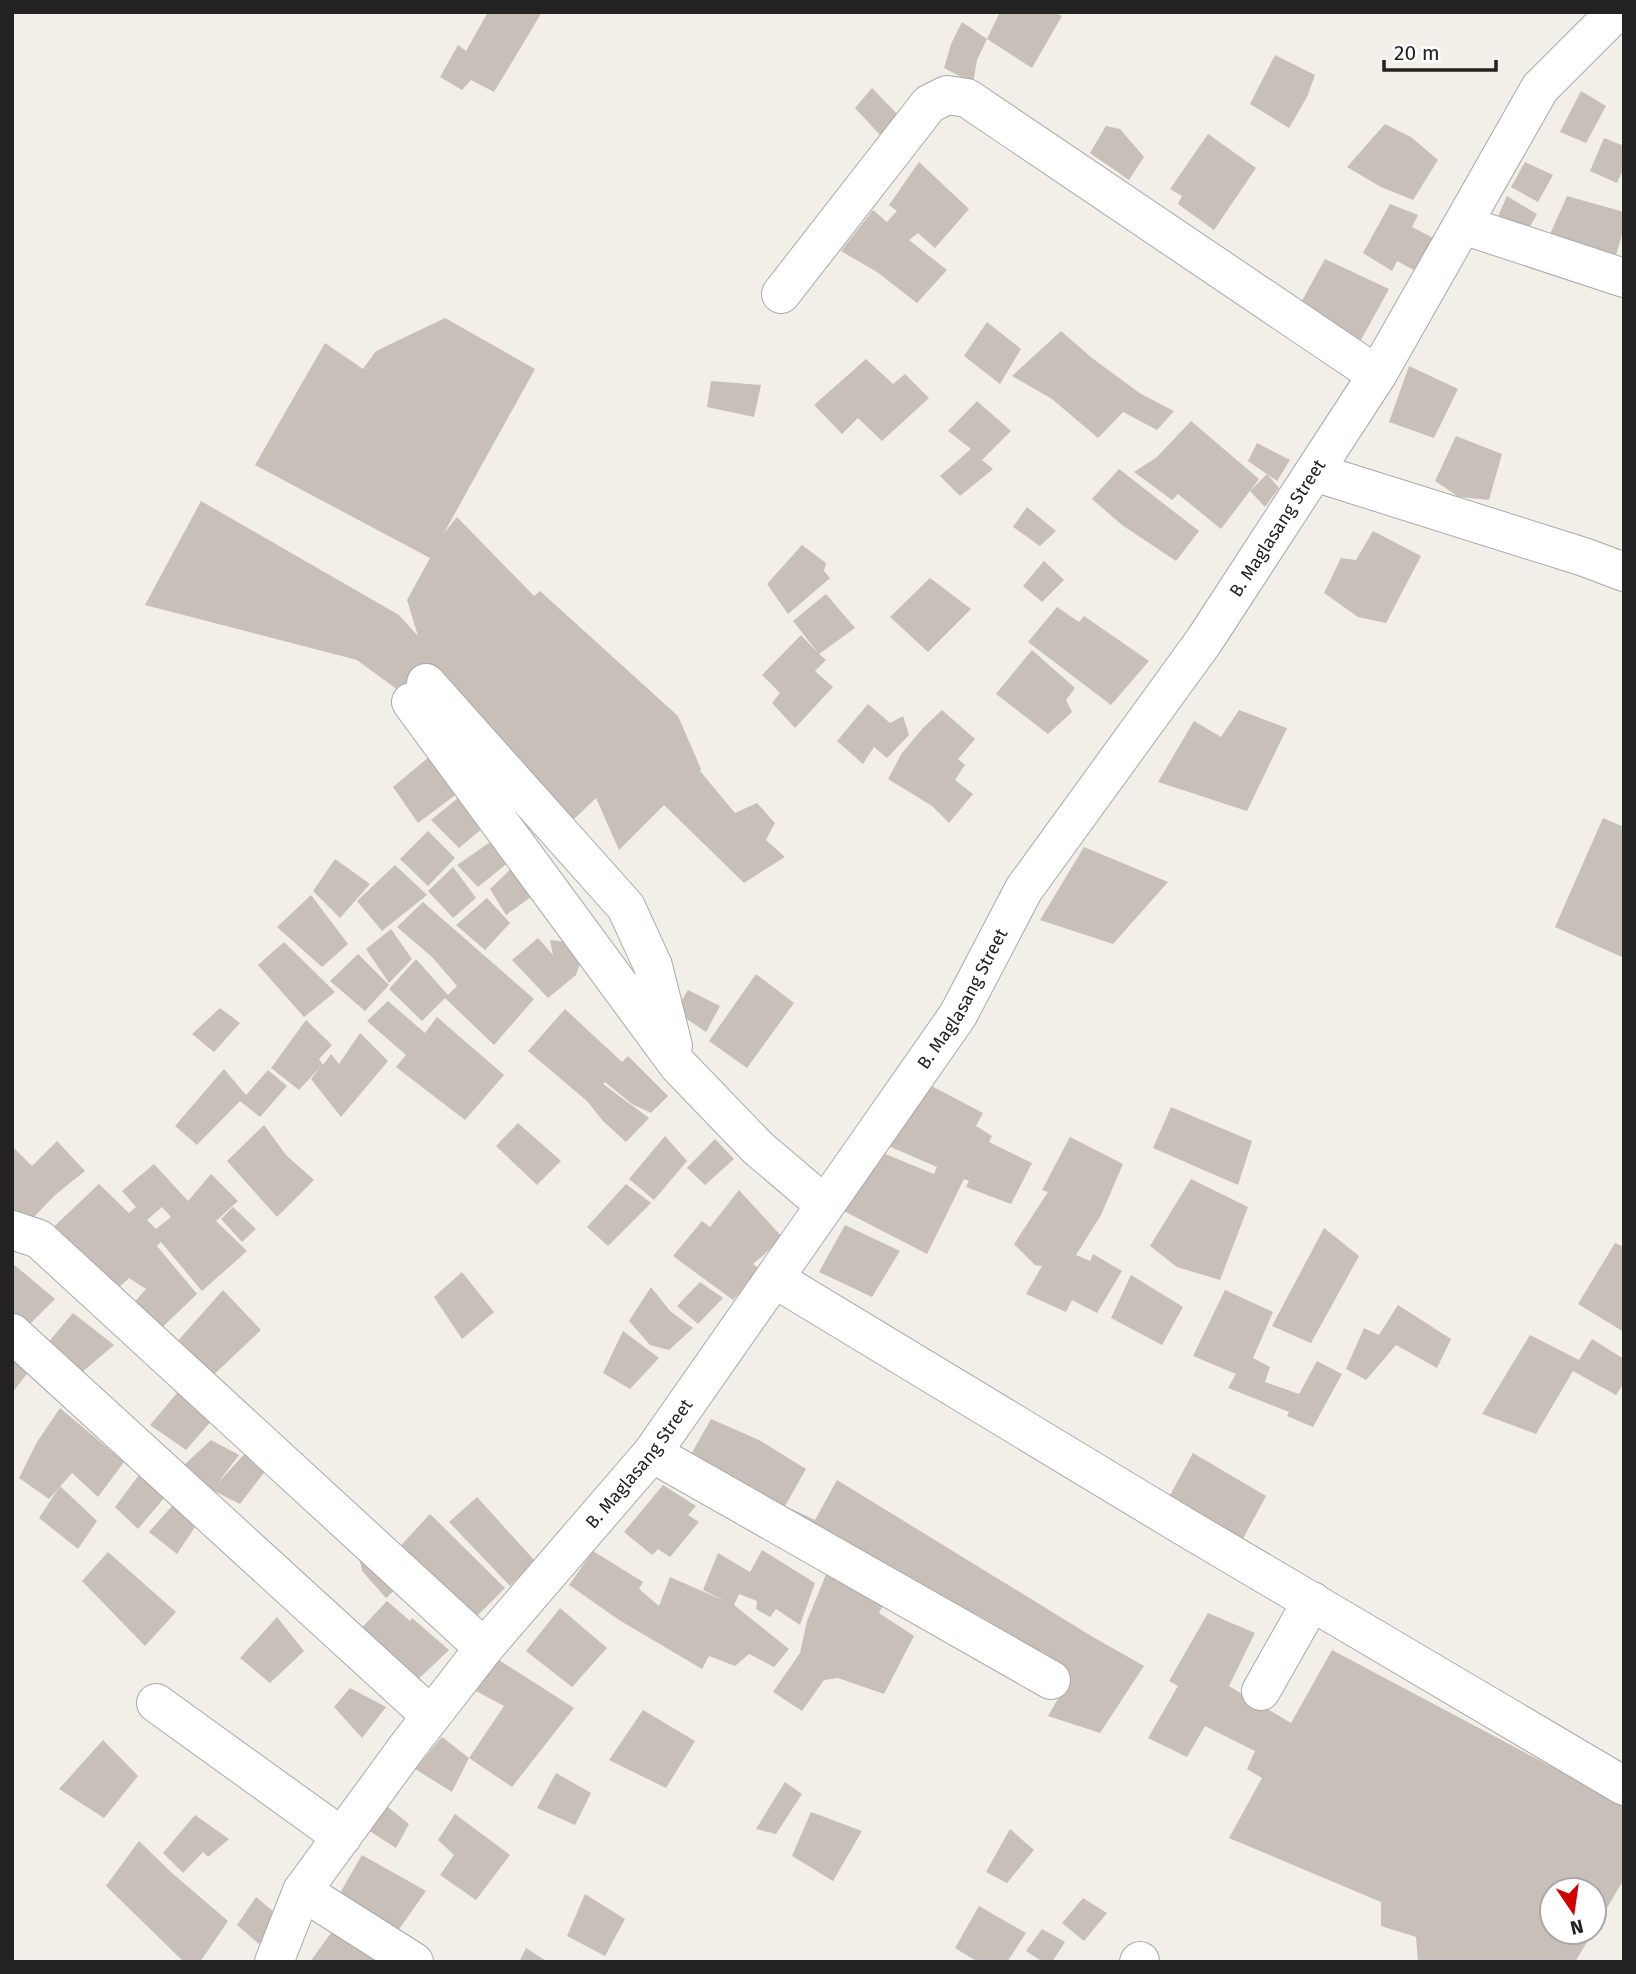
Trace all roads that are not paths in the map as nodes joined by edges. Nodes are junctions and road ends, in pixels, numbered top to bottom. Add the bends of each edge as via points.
1 (1604, 16) edge
2 (1462, 225) junction
3 (1624, 278) edge
4 (781, 294) dead end
5 (1377, 375) junction
6 (1314, 472) junction
7 (1624, 572) edge
8 (678, 1065) junction
9 (825, 1205) junction
10 (12, 1230) edge
11 (775, 1279) junction
12 (12, 1333) edge
13 (652, 1453) junction
14 (1312, 1601) junction
15 (484, 1648) junction
16 (1051, 1680) dead end
17 (1261, 1691) dead end
18 (156, 1703) dead end
19 (431, 1716) junction
20 (1624, 1786) edge
21 (342, 1836) junction
22 (302, 1891) junction
23 (274, 1962) edge
24 (414, 1962) edge

1 - 2 street, B. Maglasang Street via 1540,88
2 - 3 street
2 - 5 street, B. Maglasang Street
4 - 5 street via 929,104 947,95 967,98
5 - 6 street, B. Maglasang Street
6 - 7 street
6 - 9 street, B. Maglasang Street via 1203,641 1024,889 958,1015
8 - 8 street via 419,692 626,908 653,966
8 - 9 street via 758,1148
9 - 11 street, B. Maglasang Street
10 - 15 street via 39,1239
11 - 13 street, B. Maglasang Street
11 - 14 street
12 - 19 street
13 - 15 street, B. Maglasang Street
13 - 16 street
14 - 17 street
14 - 20 street
15 - 19 street, B. Maglasang Street
18 - 21 street
19 - 21 street, B. Maglasang Street
21 - 22 street, B. Maglasang Street
22 - 23 street, B. Maglasang Street
22 - 24 street

